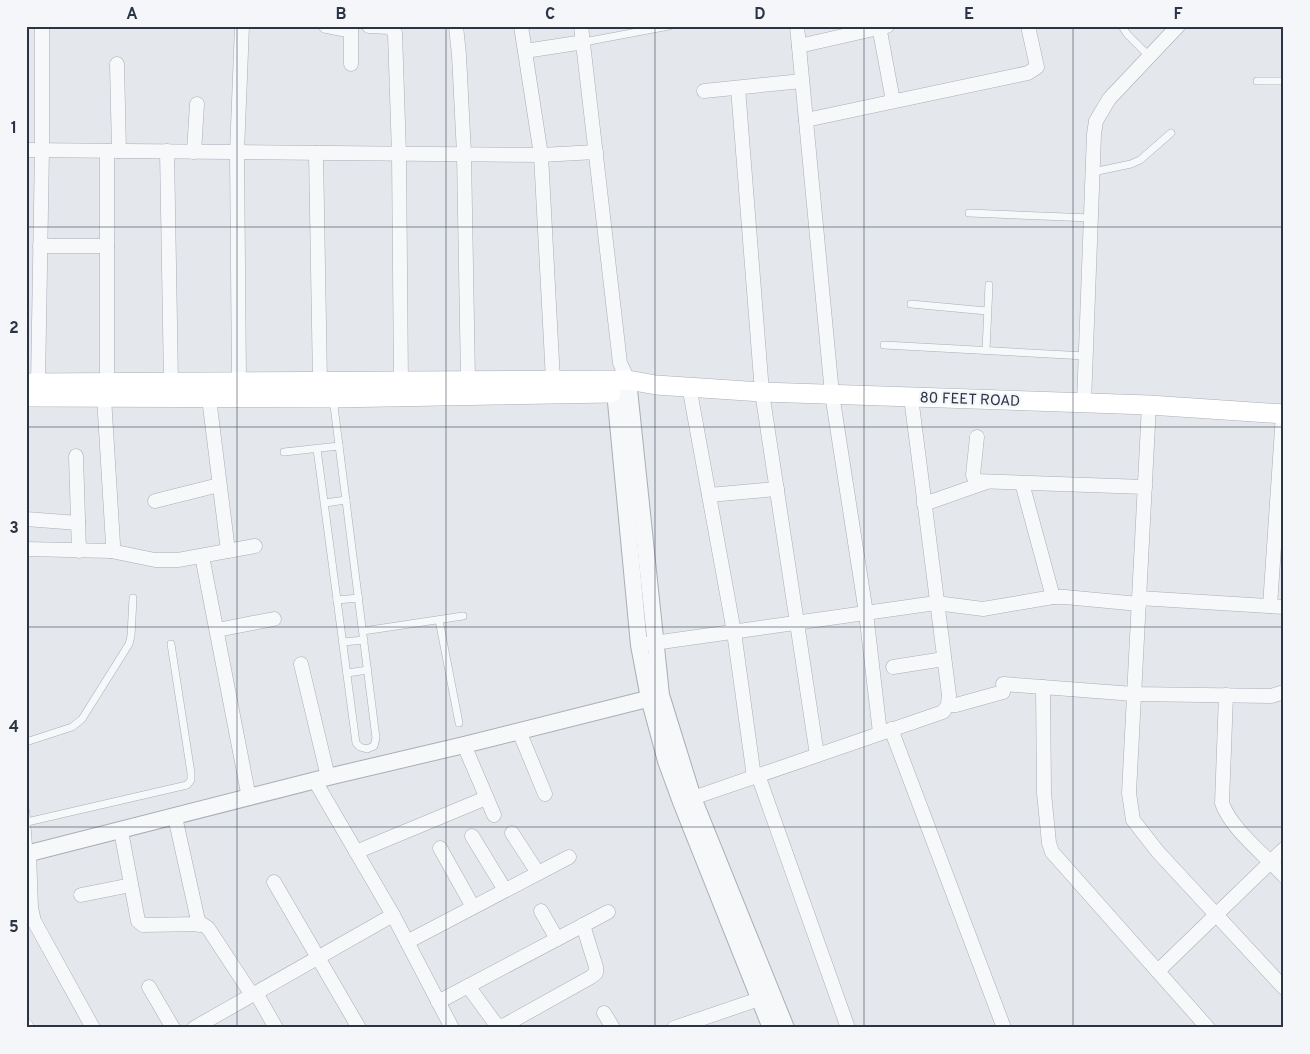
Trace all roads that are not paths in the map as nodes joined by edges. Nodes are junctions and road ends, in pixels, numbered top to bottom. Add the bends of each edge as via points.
1 (42, 26) edge
2 (242, 26) edge
3 (326, 26) edge
4 (369, 26) edge
5 (456, 26) edge
6 (521, 26) edge
7 (581, 26) edge
8 (669, 26) edge
9 (797, 26) edge
10 (1028, 26) edge
11 (1122, 26) edge
12 (1178, 26) edge
13 (882, 27) edge
14 (351, 28) edge
15 (584, 42) junction
16 (799, 46) junction
17 (525, 51) junction
18 (1150, 56) junction
19 (117, 64) dead end
20 (351, 64) dead end
21 (802, 81) junction
22 (1257, 81) dead end
23 (1284, 81) edge
24 (738, 88) junction
25 (704, 91) dead end
26 (893, 101) junction
27 (197, 104) dead end
28 (806, 120) junction
29 (1171, 133) dead end
30 (26, 150) edge
31 (42, 150) junction
32 (113, 151) junction
33 (167, 151) junction
34 (194, 152) junction
35 (237, 152) junction
36 (596, 152) junction
37 (316, 153) junction
38 (399, 154) junction
39 (464, 154) junction
40 (541, 155) junction
41 (1093, 172) junction
42 (969, 213) dead end
43 (1092, 218) junction
44 (40, 246) junction
45 (107, 246) junction
46 (988, 285) dead end
47 (911, 304) dead end
48 (987, 311) junction
49 (884, 345) dead end
50 (986, 350) junction
51 (1087, 356) junction
52 (553, 380) junction
53 (468, 381) junction
54 (171, 382) junction
55 (239, 382) junction
56 (320, 382) junction
57 (401, 382) junction
58 (622, 386) junction
59 (689, 386) junction
60 (30, 388) edge
61 (105, 390) junction
62 (762, 392) junction
63 (832, 394) junction
64 (911, 397) junction
65 (208, 398) junction
66 (333, 398) junction
67 (1084, 403) junction
68 (1149, 405) junction
69 (1283, 414) edge
70 (977, 437) dead end
71 (339, 446) junction
72 (318, 449) junction
73 (284, 452) dead end
74 (76, 456) dead end
75 (987, 482) junction
76 (1022, 483) junction
77 (219, 485) junction
78 (1145, 487) junction
79 (778, 489) junction
80 (708, 495) junction
81 (346, 500) junction
82 (155, 501) dead end
83 (324, 502) junction
84 (924, 504) junction
85 (26, 519) edge
86 (78, 523) junction
87 (255, 546) dead end
88 (26, 549) edge
89 (79, 551) junction
90 (112, 551) junction
91 (228, 551) junction
92 (202, 556) junction
93 (1053, 597) junction
94 (133, 598) dead end
95 (358, 598) junction
96 (337, 600) junction
97 (1139, 601) junction
98 (936, 603) junction
99 (1277, 607) edge
100 (866, 613) junction
101 (463, 616) dead end
102 (274, 619) dead end
103 (439, 620) junction
104 (798, 623) junction
105 (217, 630) junction
106 (363, 632) junction
107 (734, 632) junction
108 (364, 640) junction
109 (343, 642) junction
110 (171, 644) dead end
111 (646, 644) junction
112 (944, 659) junction
113 (302, 664) dead end
114 (893, 667) dead end
115 (368, 670) junction
116 (347, 673) junction
117 (1043, 687) junction
118 (1284, 692) edge
119 (1134, 694) junction
120 (1226, 695) junction
121 (655, 697) junction
122 (948, 705) junction
123 (458, 722) dead end
124 (519, 731) junction
125 (886, 731) junction
126 (26, 742) edge
127 (464, 745) junction
128 (374, 746) junction
129 (817, 755) junction
130 (377, 765) junction
131 (756, 776) junction
132 (322, 779) junction
133 (545, 794) dead end
134 (249, 798) junction
135 (486, 798) junction
136 (687, 800) junction
137 (26, 812) edge
138 (494, 815) dead end
139 (174, 817) junction
140 (27, 822) edge
141 (121, 831) junction
142 (512, 833) dead end
143 (472, 836) dead end
144 (440, 848) dead end
145 (1284, 849) edge
146 (356, 852) junction
147 (28, 854) edge
148 (569, 857) dead end
149 (1271, 862) junction
150 (538, 873) junction
151 (1284, 876) edge
152 (274, 882) dead end
153 (131, 886) junction
154 (505, 890) junction
155 (81, 895) dead end
156 (473, 907) junction
157 (541, 911) dead end
158 (608, 912) dead end
159 (393, 915) junction
160 (1216, 915) junction
161 (199, 924) junction
162 (583, 925) junction
163 (558, 939) junction
164 (406, 942) junction
165 (319, 957) junction
166 (1158, 971) junction
167 (468, 986) junction
168 (149, 987) dead end
169 (1284, 988) edge
170 (254, 994) junction
171 (766, 996) junction
172 (438, 1002) junction
173 (604, 1013) dead end
174 (93, 1028) edge
175 (173, 1028) edge
176 (194, 1028) edge
177 (276, 1028) edge
178 (359, 1028) edge
179 (452, 1028) edge
180 (612, 1028) edge
181 (674, 1028) edge
182 (771, 1028) edge
183 (786, 1028) edge
184 (848, 1028) edge
185 (1004, 1028) edge
186 (1208, 1028) edge

1 - 31 street
2 - 35 street
3 - 14 street
4 - 38 street via 390,27 395,33
5 - 39 street
6 - 17 street
7 - 15 street
8 - 15 lane
9 - 16 street
10 - 26 street via 1037,67 1034,70
11 - 18 lane
12 - 18 street
13 - 16 street
13 - 26 street
14 - 20 street
15 - 17 street
15 - 36 street
16 - 21 street
17 - 40 street
18 - 41 street via 1118,87 1096,121
19 - 32 street
21 - 24 street
21 - 28 street
22 - 23 lane
24 - 25 street
24 - 62 street
26 - 28 street
27 - 34 street
28 - 63 street
29 - 41 lane via 1140,160
30 - 31 street
31 - 32 street
31 - 44 street
32 - 33 street
32 - 45 street
33 - 34 street
33 - 54 street
34 - 35 street
35 - 37 street
35 - 55 street
36 - 40 street
36 - 58 street
37 - 38 street
37 - 56 street
38 - 39 street
38 - 57 street
39 - 40 street
39 - 53 street
40 - 52 street
41 - 43 street
42 - 43 lane
43 - 51 street
44 - 45 street
44 - 60 street
45 - 61 street
46 - 48 lane
47 - 48 lane
48 - 50 lane
49 - 50 lane
50 - 51 lane
51 - 67 street
52 - 53 main road
52 - 58 main road
53 - 57 main road
54 - 55 main road
54 - 61 main road
55 - 56 main road
56 - 57 main road
58 - 59 main road, 80 FEET ROAD
58 - 66 main road
58 - 111 street
59 - 62 main road, 80 FEET ROAD
59 - 80 street
60 - 61 main road
61 - 65 main road
61 - 90 street
62 - 63 main road, 80 FEET ROAD
62 - 79 street
63 - 64 main road, 80 FEET ROAD
63 - 100 street
64 - 67 main road, 80 FEET ROAD
64 - 84 street
65 - 66 main road
65 - 77 street
66 - 71 lane
67 - 68 main road, 80 FEET ROAD
68 - 69 main road, 80 FEET ROAD
68 - 78 street
69 - 99 street
70 - 75 street via 973,475 976,481
71 - 72 lane
71 - 81 lane
72 - 73 lane
72 - 83 lane
74 - 86 street
75 - 76 street
75 - 84 street
76 - 78 street
76 - 93 street
77 - 82 street
77 - 91 street
78 - 97 street
79 - 80 street
79 - 104 street
80 - 107 street
81 - 83 lane
81 - 95 lane
83 - 96 lane
84 - 98 street
85 - 86 street
86 - 89 street
87 - 91 street
88 - 89 street
89 - 90 street
90 - 92 street via 155,560
91 - 92 street
92 - 105 street
93 - 97 street
93 - 98 street via 983,609
94 - 126 lane via 129,644 82,719 72,727
95 - 96 lane
95 - 106 lane
96 - 109 lane
97 - 99 street
97 - 119 street
98 - 100 street
98 - 112 street
100 - 104 street
100 - 125 street
101 - 103 lane
102 - 105 street
103 - 106 lane
103 - 123 lane
104 - 107 street
104 - 129 street
105 - 134 street
106 - 108 lane
107 - 111 street
107 - 131 street
108 - 109 lane
108 - 115 lane
109 - 116 lane
110 - 140 lane via 191,774 187,785
111 - 121 street
112 - 114 street
112 - 122 street
113 - 132 street
115 - 116 lane
115 - 128 lane via 376,738
116 - 128 lane via 356,743 367,749
117 - 119 street
117 - 122 street via 1003,688
117 - 166 street via 1044,793 1052,852
118 - 120 street via 1271,696
119 - 120 street
119 - 160 street via 1129,793 1133,820
120 - 149 street via 1222,803 1232,823
121 - 124 street
121 - 136 street via 666,761
122 - 125 street via 943,712
124 - 127 street
124 - 133 street
125 - 129 street
125 - 185 street
127 - 130 street
127 - 135 street
128 - 130 lane
129 - 131 street
130 - 132 street
131 - 136 street
131 - 184 street
132 - 134 street
132 - 146 street
134 - 139 street
135 - 138 street
135 - 146 street
136 - 171 street
137 - 140 lane
139 - 141 street
139 - 161 street
140 - 147 lane
141 - 147 street
141 - 153 street
142 - 150 street
143 - 154 street
144 - 156 street
145 - 149 street
146 - 159 street
147 - 174 street via 34,921
148 - 150 street
149 - 151 street
149 - 160 street
150 - 154 street
152 - 165 street
153 - 155 street
153 - 161 street via 136,915 143,925
154 - 156 street
156 - 164 street
157 - 163 street
158 - 162 street
159 - 164 street
159 - 165 street
160 - 166 street
160 - 169 street
161 - 170 street via 213,932
162 - 163 street
162 - 167 street via 596,973 505,1025 495,1023
163 - 167 street
164 - 172 street
165 - 170 street
165 - 178 street
166 - 186 street
167 - 172 street
168 - 175 street
170 - 176 street
170 - 177 street
171 - 181 street
171 - 182 street
171 - 183 street
172 - 179 street
173 - 180 street

